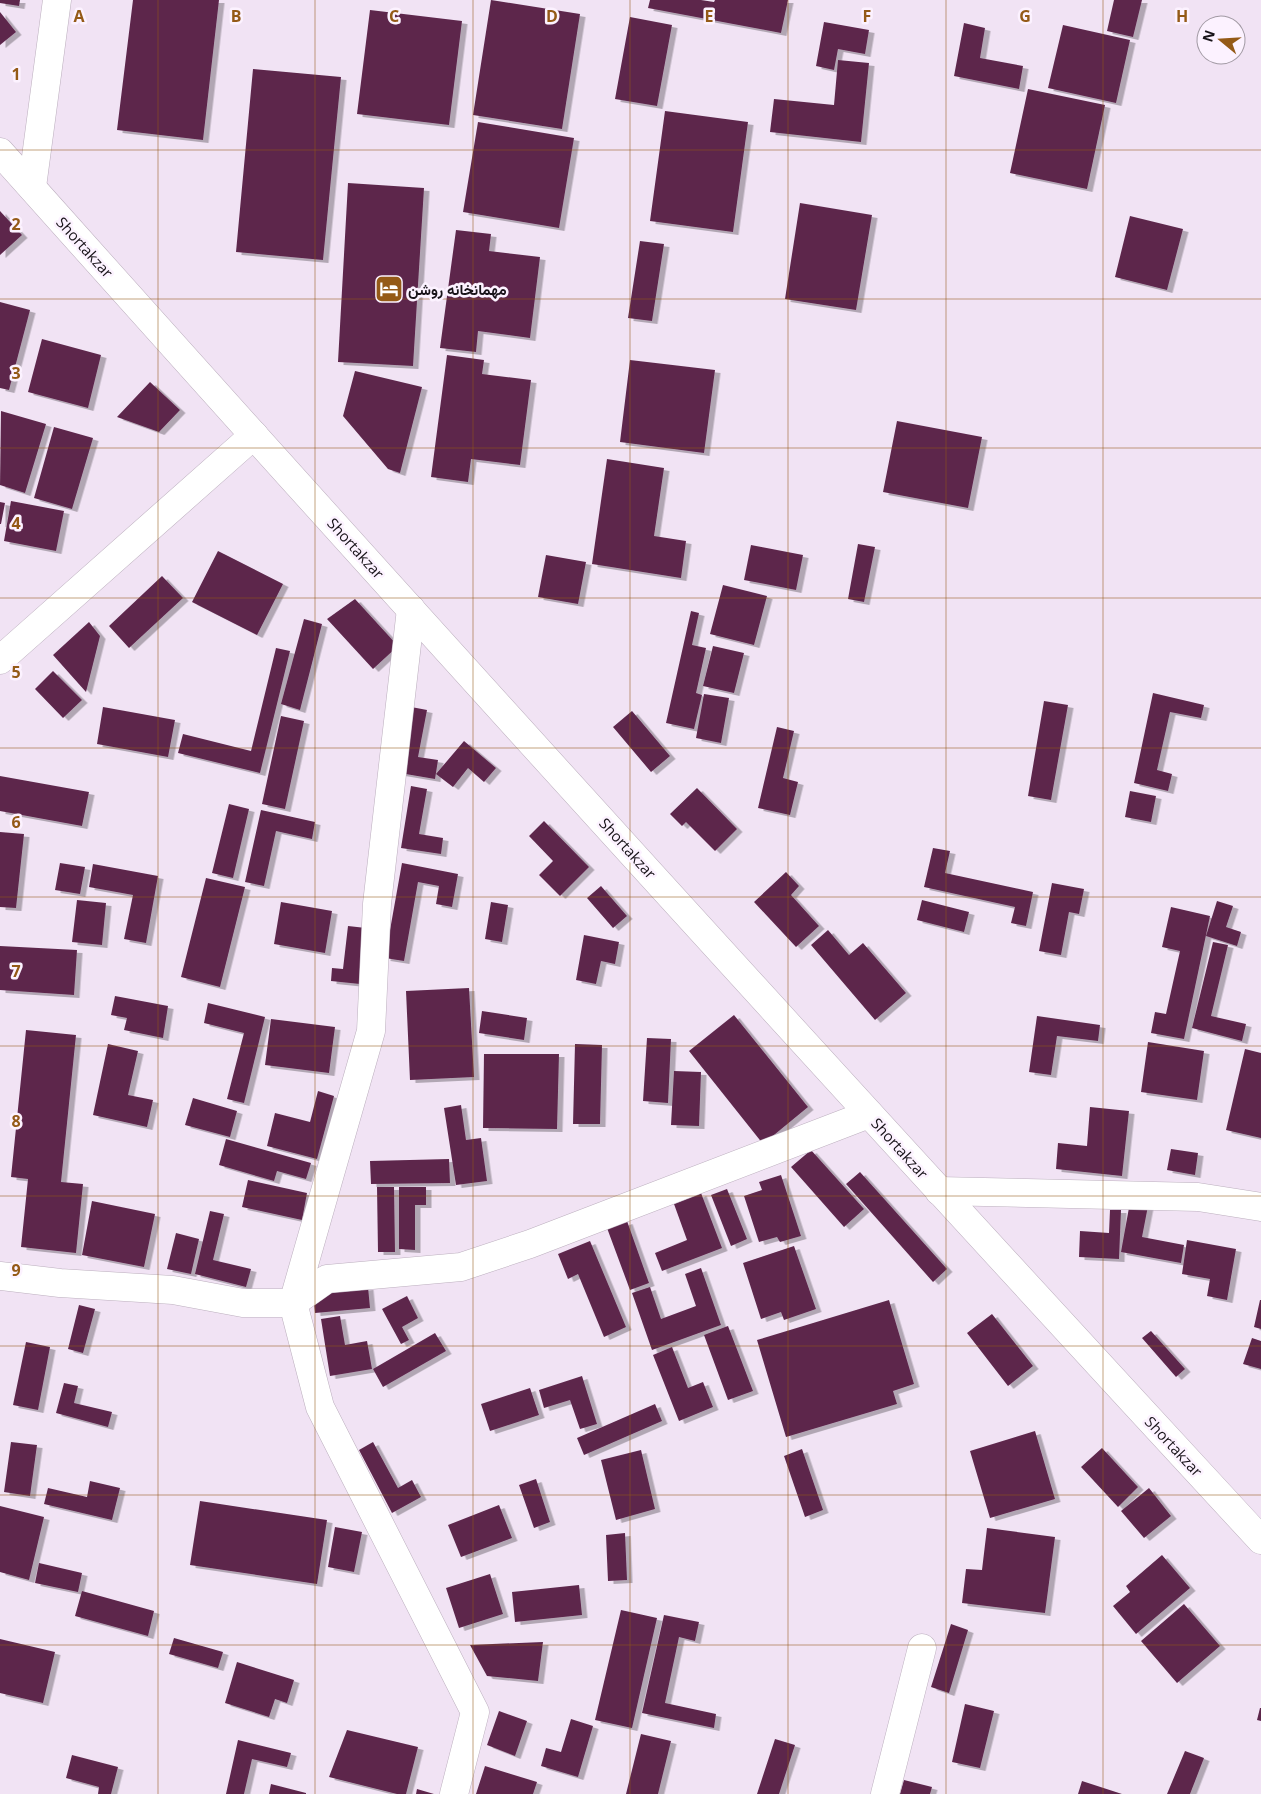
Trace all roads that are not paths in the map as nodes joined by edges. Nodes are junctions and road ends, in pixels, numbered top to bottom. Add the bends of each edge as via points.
1 (57, 0) edge
2 (0, 152) edge
3 (32, 187) junction
4 (254, 436) junction
5 (411, 609) junction
6 (0, 660) edge
7 (869, 1114) junction
8 (939, 1191) junction
9 (1261, 1207) edge
10 (0, 1276) edge
11 (293, 1303) junction
12 (1261, 1540) edge
13 (922, 1648) dead end
14 (454, 1794) edge
15 (885, 1794) edge

1 - 3 street
2 - 3 street, Shortakzar
3 - 4 street, Shortakzar
4 - 5 street, Shortakzar
4 - 6 street
5 - 7 street, Shortakzar
5 - 11 street via 377,904 370,1031
7 - 8 street, Shortakzar
7 - 11 street via 462,1268 327,1279
8 - 9 street via 1198,1197
8 - 12 street, Shortakzar
10 - 11 street via 173,1290 243,1302
11 - 14 street via 320,1407 475,1712
13 - 15 street

